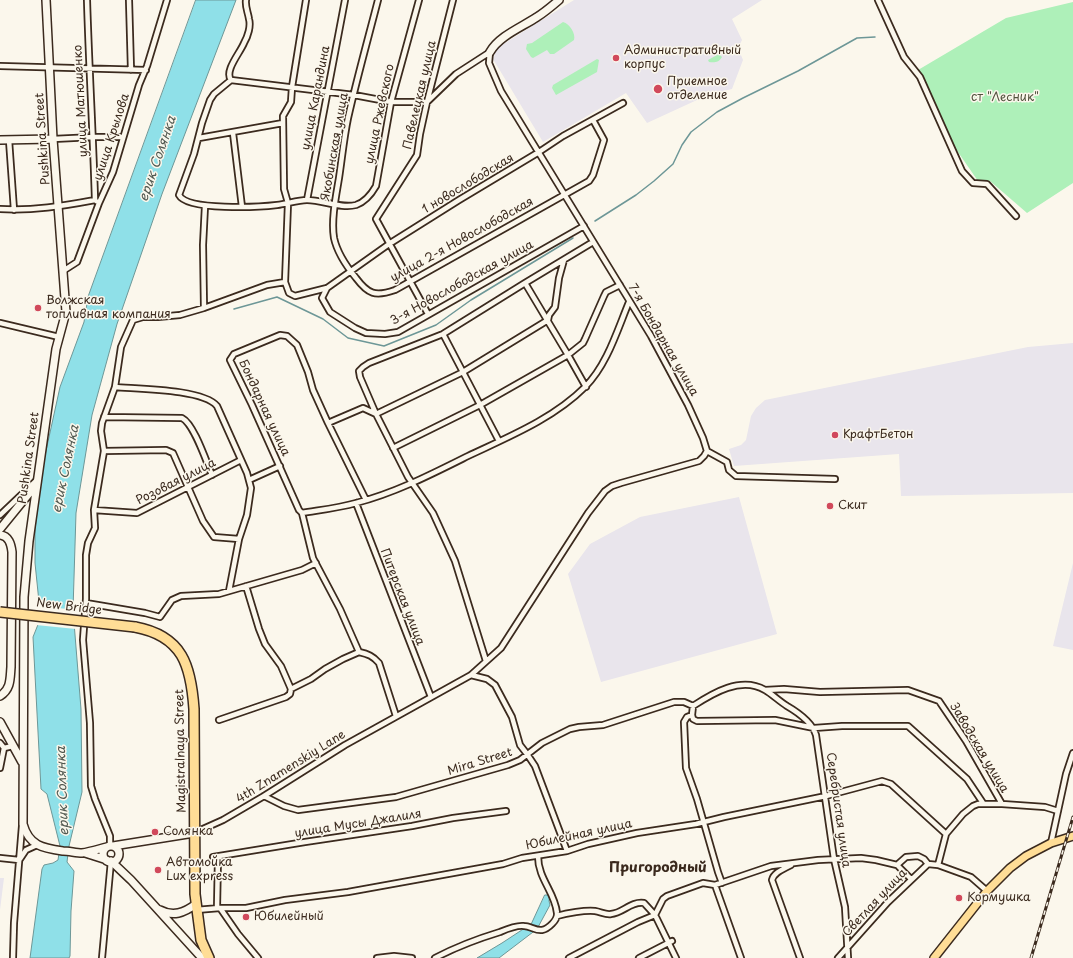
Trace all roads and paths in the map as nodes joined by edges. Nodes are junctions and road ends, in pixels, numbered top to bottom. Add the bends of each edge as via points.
1 (46, 0) edge
2 (86, 0) edge
3 (129, 0) edge
4 (167, 0) edge
5 (246, 0) edge
6 (306, 0) edge
7 (346, 0) edge
8 (378, 0) edge
9 (420, 0) edge
10 (453, 0) edge
11 (559, 0) edge
12 (878, 0) edge
13 (490, 52) junction
14 (0, 66) edge
15 (49, 67) junction
16 (89, 68) junction
17 (131, 70) junction
18 (146, 70) junction
19 (231, 80) junction
20 (292, 87) junction
21 (327, 92) junction
22 (354, 95) junction
23 (391, 102) junction
24 (427, 102) junction
25 (623, 104) dead end
26 (593, 120) junction
27 (283, 123) junction
28 (233, 133) junction
29 (94, 137) junction
30 (123, 137) junction
31 (199, 138) junction
32 (53, 139) junction
33 (0, 140) edge
34 (9, 140) junction
35 (539, 152) junction
36 (564, 194) junction
37 (307, 200) junction
38 (97, 202) junction
39 (288, 203) junction
40 (335, 204) junction
41 (205, 206) junction
42 (242, 206) junction
43 (59, 207) junction
44 (0, 210) edge
45 (14, 210) junction
46 (1016, 216) dead end
47 (584, 226) junction
48 (593, 242) junction
49 (389, 244) junction
50 (564, 260) junction
51 (63, 271) junction
52 (351, 272) junction
53 (285, 282) junction
54 (410, 282) junction
55 (525, 282) junction
56 (620, 285) junction
57 (327, 288) junction
58 (629, 302) junction
59 (204, 308) junction
60 (428, 314) junction
61 (548, 320) junction
62 (0, 323) edge
63 (443, 334) junction
64 (59, 337) junction
65 (568, 355) junction
66 (463, 372) junction
67 (586, 386) junction
68 (115, 388) junction
69 (480, 405) junction
70 (376, 414) junction
71 (104, 417) junction
72 (328, 423) junction
73 (499, 441) junction
74 (393, 448) junction
75 (104, 450) junction
76 (707, 451) junction
77 (241, 460) junction
78 (280, 466) junction
79 (212, 475) junction
80 (835, 479) dead end
81 (249, 480) junction
82 (413, 483) junction
83 (36, 484) junction
84 (188, 488) junction
85 (366, 500) junction
86 (356, 503) junction
87 (94, 510) junction
88 (302, 513) junction
89 (0, 515) edge
90 (0, 529) edge
91 (0, 535) edge
92 (239, 539) junction
93 (316, 563) junction
94 (246, 586) junction
95 (229, 591) junction
96 (86, 603) junction
97 (0, 612) edge
98 (135, 627) joint
99 (359, 652) junction
100 (486, 661) junction
101 (471, 675) junction
102 (291, 689) junction
103 (765, 690) junction
104 (0, 696) edge
105 (430, 697) junction
106 (693, 706) junction
107 (692, 715) junction
108 (396, 716) junction
109 (219, 720) dead end
110 (0, 722) edge
111 (814, 728) junction
112 (0, 743) edge
113 (13, 746) junction
114 (4, 748) junction
115 (1073, 753) edge
116 (527, 754) junction
117 (22, 763) junction
118 (0, 768) edge
119 (264, 796) junction
120 (826, 796) junction
121 (983, 803) junction
122 (1002, 804) junction
123 (506, 811) dead end
124 (1058, 811) junction
125 (703, 822) junction
126 (22, 824) junction
127 (194, 833) junction
128 (946, 834) junction
129 (1073, 836) edge
130 (1051, 843) junction
131 (37, 845) junction
132 (110, 846) junction
133 (567, 851) junction
134 (83, 853) junction
135 (538, 856) junction
136 (0, 858) edge
137 (834, 859) junction
138 (19, 860) junction
139 (109, 861) junction
140 (794, 863) junction
141 (928, 864) junction
142 (896, 865) junction
143 (938, 865) junction
144 (910, 880) junction
145 (722, 883) junction
146 (715, 885) junction
147 (987, 892) junction
148 (152, 903) junction
149 (196, 907) junction
150 (219, 908) junction
151 (655, 915) junction
152 (557, 916) junction
153 (670, 942) junction
154 (848, 948) junction
155 (14, 958) edge
156 (102, 958) edge
157 (202, 958) edge
158 (209, 958) edge
159 (258, 958) edge
160 (377, 958) edge
161 (412, 958) edge
162 (435, 958) edge
163 (569, 958) edge
164 (639, 958) edge
165 (676, 958) edge
166 (741, 958) edge
167 (800, 958) edge
168 (838, 958) edge
169 (848, 958) edge
170 (934, 958) edge

1 - 15 main road, Pushkina Street
2 - 16 street, улица Матюшенко
3 - 17 street
4 - 18 street, улица Крылова
5 - 19 street via 249,29 245,43 229,72
6 - 20 street
7 - 21 street, улица Карандина
8 - 22 street, Якобинская улица
9 - 23 street, улица Ржевского
10 - 24 street, Павелецкая улица
11 - 13 main road via 493,46
12 - 46 street via 904,58 920,77 962,171 972,183 987,184
13 - 24 street via 456,74
13 - 35 street, 7-я Бондарная улица via 489,63 501,91
14 - 15 street
15 - 16 street
15 - 32 main road, Pushkina Street
16 - 17 street
16 - 29 street, улица Матюшенко
17 - 18 street
18 - 30 street, улица Крылова
19 - 20 street
19 - 31 street via 210,100
20 - 21 street
20 - 27 street via 291,102 283,116
21 - 22 street
21 - 37 street, улица Карандина
22 - 23 street
22 - 40 street, Якобинская улица
23 - 24 street
23 - 40 street, улица Ржевского via 374,189 358,204
24 - 49 street, Павелецкая улица via 418,155 376,220
25 - 26 street, 1 новослободская
26 - 35 street, 1 новослободская
26 - 36 street, улица 2-я Новослободская via 604,140 593,175
27 - 28 street
27 - 39 street via 284,189
28 - 31 street
28 - 42 street
29 - 30 street
29 - 32 street
29 - 38 street, улица Матюшенко
30 - 38 street, улица Крылова via 113,172
31 - 41 street, улица Ржевского via 179,196 185,202
32 - 34 main road
32 - 43 main road, Pushkina Street
33 - 34 main road
34 - 45 street
35 - 36 street, 7-я Бондарная улица
35 - 49 street, 1 новослободская
36 - 47 street, 7-я Бондарная улица
36 - 54 street, улица 2-я Новослободская
37 - 39 street, улица Ржевского
37 - 40 street, улица Ржевского
38 - 43 street
38 - 51 street, улица Крылова via 77,262
39 - 42 street, улица Ржевского
39 - 53 street
40 - 52 street, Якобинская улица via 335,241
41 - 42 street, улица Ржевского
41 - 59 street
43 - 45 street
43 - 51 main road, Pushkina Street
44 - 45 street
47 - 48 street, 7-я Бондарная улица
47 - 60 street, 3-я Новослободская улица
48 - 50 street
48 - 56 street, 7-я Бондарная улица
49 - 52 street, 1 новослободская
49 - 54 street, Павелецкая улица
50 - 55 street
50 - 61 street via 555,307 548,315
51 - 64 main road, Pushkina Street via 66,312
52 - 54 street, улица 2-я Новослободская via 364,289 372,293 388,292
52 - 57 street, 1 новослободская
53 - 57 street, 1 новослободская via 289,293 295,296
53 - 59 street via 267,285
54 - 60 street, Павелецкая улица
55 - 61 street
55 - 63 street
56 - 58 street, 7-я Бондарная улица
56 - 65 street via 606,292 586,339
57 - 60 street, 3-я Новослободская улица via 322,298 330,312 366,333 398,332
58 - 67 street via 604,360
58 - 76 street, 7-я Бондарная улица via 651,336 688,405
59 - 68 street via 180,315 133,320 122,347
61 - 65 street
61 - 66 street
62 - 64 street
63 - 66 street
63 - 70 street via 363,367 359,372 360,377
64 - 83 main road, Pushkina Street
65 - 67 street
65 - 69 street
66 - 69 street
66 - 70 street
67 - 73 street via 565,404
68 - 71 street
68 - 77 street via 190,393 211,400 217,406
69 - 73 street
69 - 74 street
70 - 72 street via 363,408
70 - 74 street
71 - 75 street via 101,431
71 - 79 street via 186,420 192,428
72 - 78 street, Бондарная улица via 297,346 287,336 280,335 234,354 230,360
72 - 85 street
73 - 82 street
74 - 82 street
75 - 84 street via 170,451 175,456
75 - 87 street
76 - 80 street via 726,462 729,470 736,476
76 - 100 street via 699,461 621,483 605,491 500,648
77 - 79 street, Розовая улица
77 - 81 street
78 - 81 street
78 - 88 street, Бондарная улица
79 - 84 street, Розовая улица
81 - 92 street via 251,488 247,515
82 - 85 street
82 - 100 street via 433,513 454,561
83 - 89 street
83 - 90 main road
83 - 117 main road, Pushkina Street via 24,597
84 - 87 street, Розовая улица via 137,513
84 - 92 street via 203,521 214,536
85 - 86 street
86 - 88 street
86 - 105 street, Питерская улица
87 - 96 street via 95,528 86,555
88 - 93 street, Бондарная улица
91 - 104 main road via 7,538 12,552 10,683
92 - 95 street
93 - 94 street via 302,570
93 - 99 street, Бондарная улица
94 - 95 street
94 - 102 street via 265,644 281,666
95 - 96 street via 181,596 172,600 160,617 145,612
96 - 132 street via 83,640 90,723 91,786 110,837
97 - 98 highway, New Bridge, bridge
98 - 127 highway, Magistralnaya Street via 159,634 176,647 187,666 192,684 194,709
99 - 102 street via 343,658
99 - 108 street via 369,654 379,663
100 - 101 street
101 - 105 street
101 - 116 street via 487,679 495,685 512,717 520,745
102 - 109 street via 290,694 286,696
103 - 106 street via 753,685 740,685 711,695
103 - 111 street via 800,714
103 - 122 street, Заводская улица via 908,690 939,701 966,741
105 - 108 street
106 - 107 street
106 - 116 street, Mira Street via 684,702 674,702 603,725 570,729
107 - 111 street via 693,719 698,721 775,720
107 - 125 street via 684,720 683,726 686,768
108 - 119 street, 4th Znamenskiy Lane
110 - 113 main road
111 - 120 street, Серебристая улица
111 - 121 street via 908,726 967,779
112 - 114 street
113 - 114 street
113 - 117 main road
114 - 118 street
115 - 124 street
116 - 119 street, Mira Street via 508,765 396,797 298,810
116 - 133 street
117 - 126 main road, Pushkina Street
119 - 127 street, 4th Znamenskiy Lane via 223,820
120 - 125 street, Юбилейная улица
120 - 128 street, Юбилейная улица via 882,781 887,782
120 - 137 street, Серебристая улица
121 - 122 street
121 - 128 street via 973,806 963,814
122 - 124 street, Заводская улица via 1045,807
123 - 150 street, улица Мусы Джалиля via 215,857
124 - 130 street
125 - 133 street, Юбилейная улица via 637,833
125 - 145 street
126 - 131 main road via 30,839
126 - 138 street
127 - 132 main road
127 - 149 highway, Magistralnaya Street
128 - 143 street
129 - 130 main road
130 - 147 main road via 1010,868
131 - 134 main road via 45,849
131 - 138 street via 26,850
132 - 134 main road
132 - 139 main road via 104,854
132 - 139 main road via 117,848 119,854 117,859
133 - 135 street, Юбилейная улица
134 - 139 main road
135 - 150 street, Юбилейная улица via 348,892 246,908
135 - 152 street via 540,873 553,897
136 - 138 street
137 - 140 street
137 - 142 street via 861,858
137 - 154 street, Серебристая улица via 845,907
138 - 155 street
139 - 148 main road
139 - 156 street
140 - 145 street via 771,866
140 - 167 street via 777,872 772,880
141 - 142 street via 924,859 912,856 906,857
141 - 143 street
141 - 144 street, Светлая улица
142 - 144 street
143 - 147 street via 971,877
144 - 154 street, Светлая улица
145 - 146 street
146 - 151 street via 703,883 667,896
146 - 166 street
147 - 170 main road
148 - 149 main road via 160,910 174,914
148 - 157 main road
149 - 150 street, Юбилейная улица
149 - 158 highway, Magistralnaya Street via 201,940
150 - 159 street
151 - 152 street via 647,905 640,902 610,914 595,911
151 - 153 street
151 - 163 street
152 - 162 street via 545,929 524,926 512,928 461,945
153 - 164 street
153 - 165 street
154 - 168 street, Светлая улица
154 - 169 street, Серебристая улица
160 - 161 street

